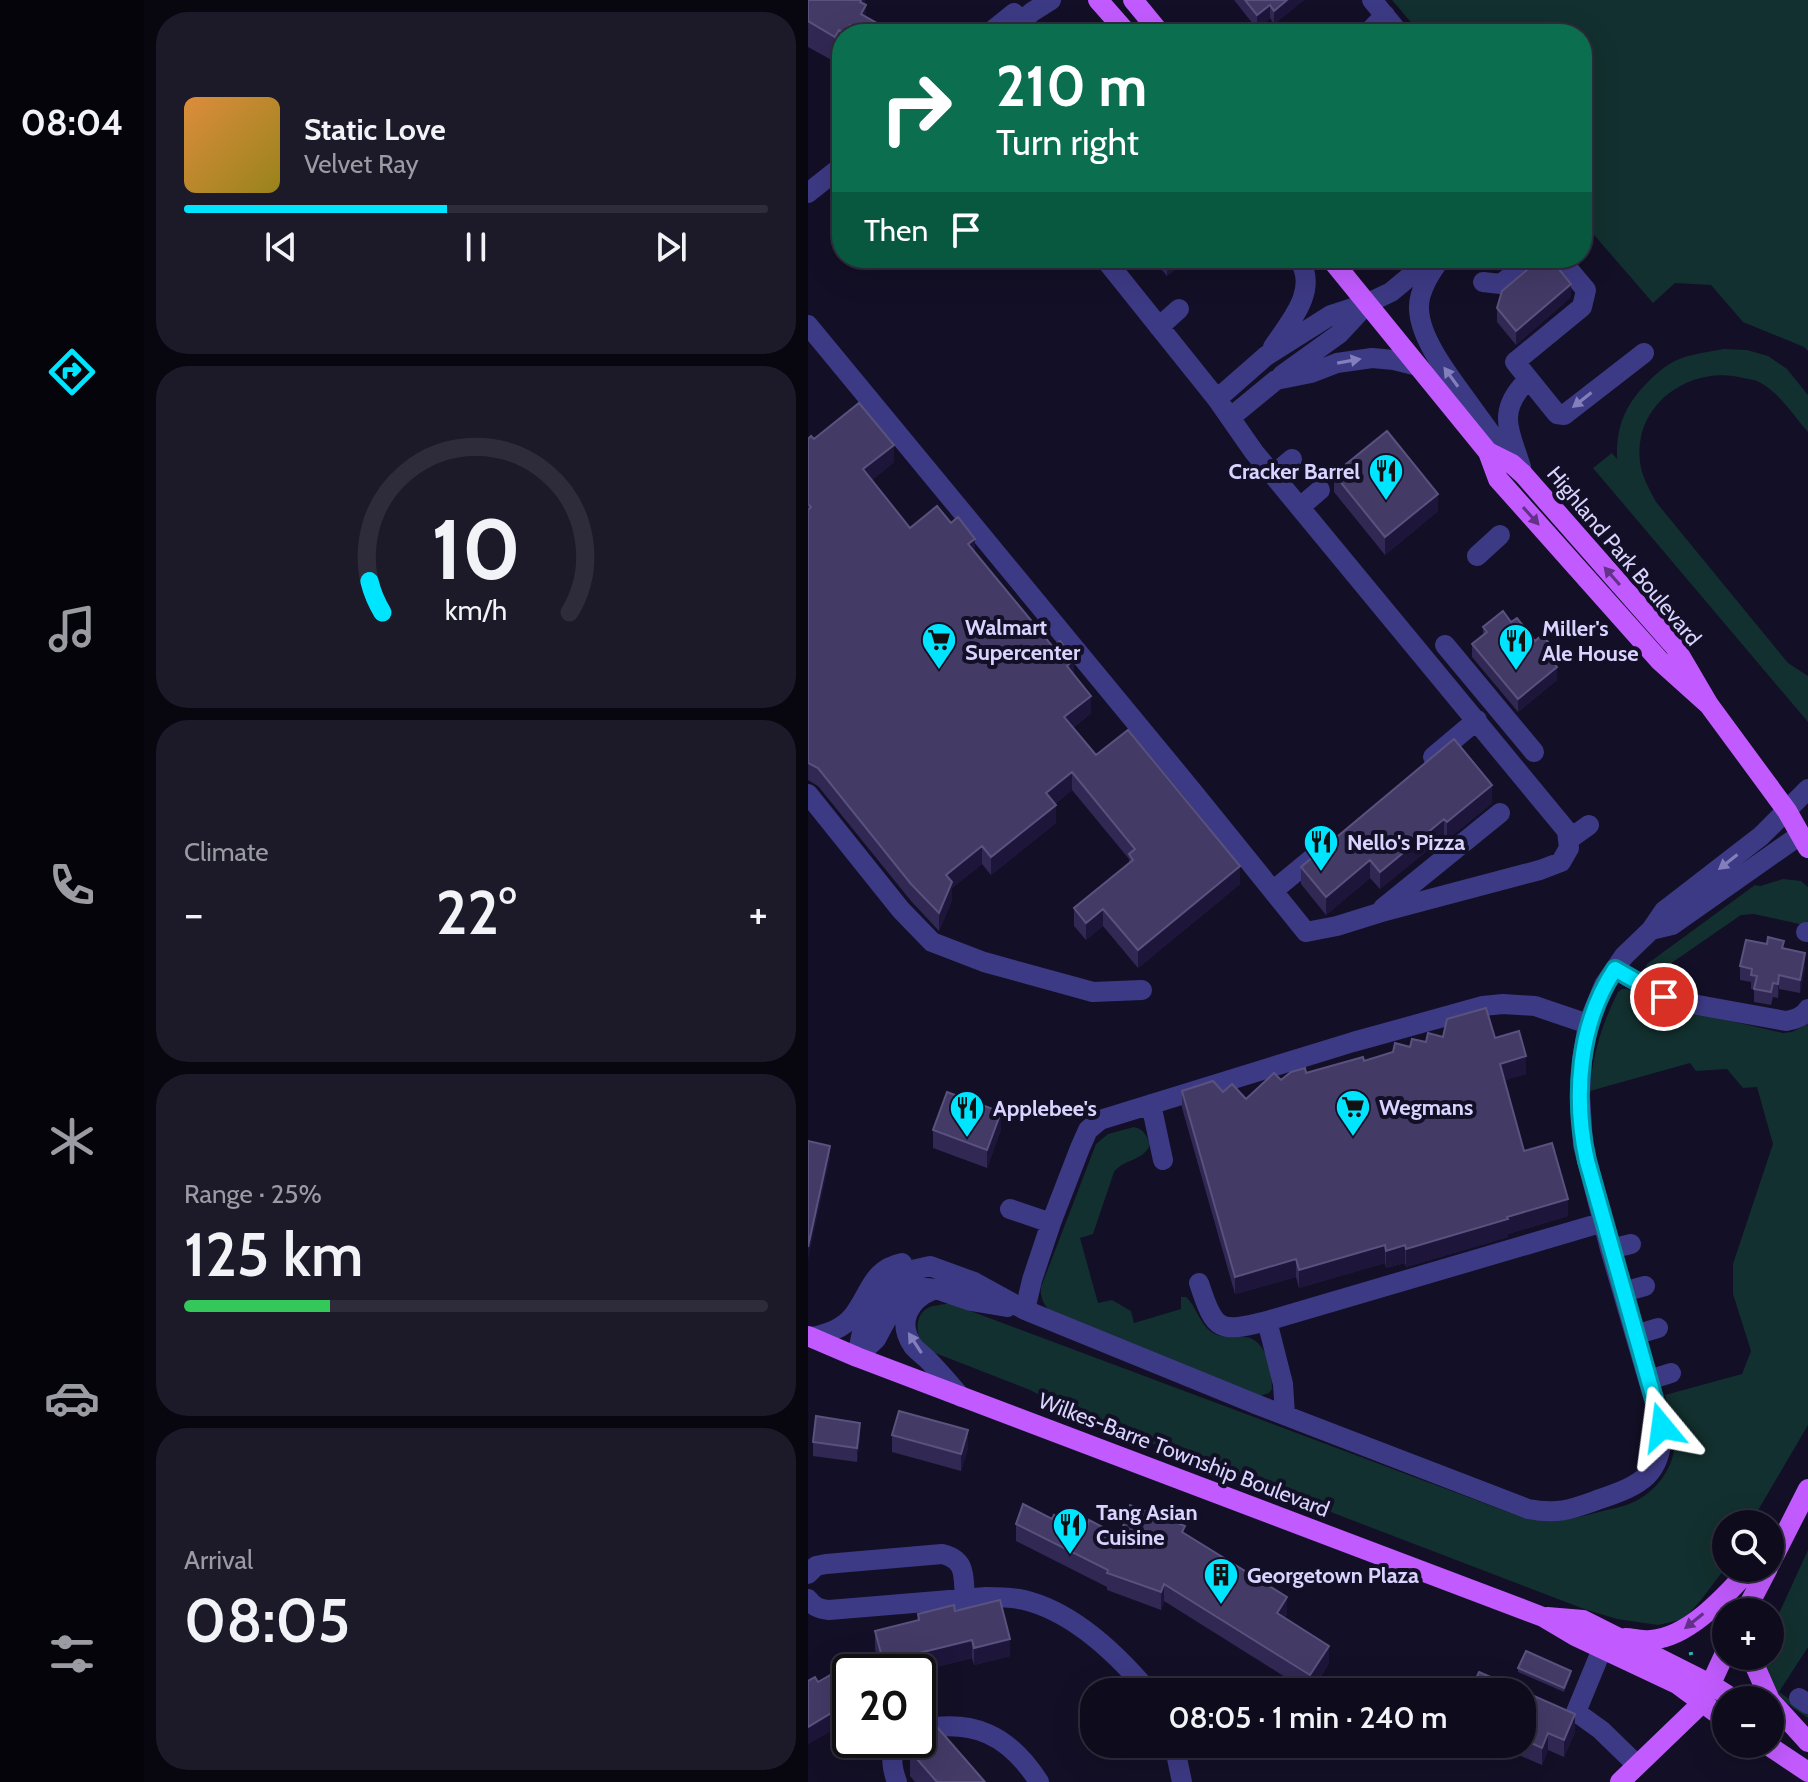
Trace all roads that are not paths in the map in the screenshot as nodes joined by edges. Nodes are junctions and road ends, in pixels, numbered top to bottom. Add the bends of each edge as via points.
1 (1051, 0) edge
2 (1089, 0) edge
3 (1098, 0) edge
4 (1133, 0) edge
5 (1031, 6) edge
6 (1378, 8) edge
7 (1003, 24) edge
8 (1016, 24) edge
9 (1117, 24) edge
10 (1119, 24) edge
11 (1153, 24) edge
12 (1392, 24) edge
13 (832, 174) edge
14 (808, 193) edge
15 (1112, 268) edge
16 (1303, 268) edge
17 (1338, 268) edge
18 (1401, 268) edge
19 (1420, 268) edge
20 (1434, 268) edge
21 (1521, 268) edge
22 (1567, 268) edge
23 (1483, 282) dead end
24 (1368, 303) junction
25 (1179, 309) dead end
26 (808, 325) edge
27 (1159, 327) junction
28 (1644, 353) dead end
29 (1266, 356) junction
30 (1418, 366) junction
31 (1521, 377) junction
32 (1276, 380) junction
33 (1217, 399) junction
34 (1231, 417) junction
35 (1488, 452) junction
36 (1292, 459) dead end
37 (1518, 469) junction
38 (1273, 475) junction
39 (1320, 490) dead end
40 (1300, 507) junction
41 (1500, 535) dead end
42 (1477, 556) dead end
43 (1437, 651) junction
44 (1709, 705) junction
45 (1477, 720) junction
46 (1534, 752) dead end
47 (1417, 770) edge
48 (1808, 789) edge
49 (808, 794) edge
50 (1787, 811) junction
51 (1500, 813) dead end
52 (1589, 825) dead end
53 (1334, 840) edge
54 (1568, 840) junction
55 (1804, 842) edge
56 (1274, 890) junction
57 (1377, 913) junction
58 (1651, 930) junction
59 (1615, 969) junction
60 (1142, 990) dead end
61 (1808, 1009) edge
62 (1588, 1024) junction
63 (1151, 1104) junction
64 (1163, 1160) dead end
65 (1010, 1209) dead end
66 (1606, 1209) junction
67 (1051, 1223) junction
68 (930, 1266) junction
69 (1199, 1283) dead end
70 (1645, 1286) dead end
71 (936, 1289) junction
72 (1623, 1292) junction
73 (1025, 1310) junction
74 (1267, 1321) junction
75 (1658, 1328) dead end
76 (1635, 1335) junction
77 (810, 1336) edge
78 (857, 1357) junction
79 (1671, 1373) dead end
80 (1649, 1380) junction
81 (961, 1397) junction
82 (1285, 1415) junction
83 (1808, 1489) edge
84 (1788, 1529) junction
85 (1784, 1533) edge
86 (1784, 1537) edge
87 (808, 1574) edge
88 (1738, 1582) edge
89 (965, 1598) junction
90 (808, 1599) edge
91 (1609, 1643) junction
92 (1717, 1670) edge
93 (1137, 1678) edge
94 (1706, 1694) junction
95 (1712, 1695) edge
96 (1712, 1702) edge
97 (1784, 1716) edge
98 (936, 1727) edge
99 (1784, 1728) edge
100 (1808, 1743) edge
101 (1784, 1756) edge
102 (892, 1758) edge
103 (1177, 1758) edge
104 (1637, 1765) junction
105 (1808, 1772) edge
106 (897, 1782) edge
107 (1039, 1782) edge
108 (1182, 1782) edge
109 (1620, 1782) edge

1 - 5 street
2 - 9 street
3 - 10 main road
4 - 11 main road
5 - 7 street
5 - 8 street
6 - 12 street
13 - 14 street
15 - 27 street
16 - 29 street via 1305,291 1297,313
17 - 24 main road, Highland Park Boulevard
18 - 24 street
19 - 24 street
37 -> 20 street via 1436,356 1422,325 1420,296
21 - 23 street via 1501,284
22 - 31 street via 1586,290 1582,307 1515,362
24 - 29 street via 1331,315
24 - 30 main road, Highland Park Boulevard
24 - 32 street via 1339,334
25 - 27 street
26 - 56 street
27 - 33 street
28 -> 31 street via 1564,415
29 - 33 street
32 -> 30 street via 1372,358
30 - 35 main road, Highland Park Boulevard
31 - 37 street via 1506,418
32 - 34 street
33 - 34 street
34 - 38 street
35 - 37 main road, Highland Park Boulevard
35 -> 44 main road, Highland Park Boulevard via 1498,479 1660,661
36 - 38 street
44 -> 37 main road, Highland Park Boulevard via 1675,647
38 - 40 street
39 - 40 street
40 - 43 street
41 - 42 street
43 - 45 street
43 - 46 street
44 - 50 main road, Highland Park Boulevard
45 - 47 street
45 - 54 street via 1553,801
48 - 50 street
49 - 60 street via 932,942 1093,992
50 - 55 main road, Highland Park Boulevard
50 -> 58 street via 1664,911
51 - 57 street
52 - 54 street
53 - 56 street
54 - 57 street via 1561,862
55 - 58 street via 1672,925
56 - 57 street via 1306,932
58 - 59 street
59 - 61 street via 1664,997 1698,1005 1786,1021
59 - 62 street
62 - 63 street via 1535,1006 1483,1006
62 - 66 street via 1580,1095 1590,1114
63 - 64 street
63 - 67 street via 1100,1120 1088,1130
65 - 67 street
66 - 72 street via 1620,1246
66 - 74 street
67 - 73 street
68 - 73 street
68 - 77 street via 917,1261 888,1268 878,1274 851,1318 836,1330
68 - 78 street via 899,1273 888,1284 862,1332
69 - 74 street via 1219,1325 1237,1328
70 - 72 street
71 - 73 street
71 - 78 street via 906,1291 876,1339
81 -> 71 street via 913,1346 906,1329 915,1300
72 - 76 street
73 - 82 street
74 - 82 street
75 - 76 street
76 - 80 street
77 - 78 main road, Wilkes-Barre Township Boulevard
78 - 81 main road, Wilkes-Barre Township Boulevard
79 - 80 street
80 - 82 street via 1663,1443 1652,1470 1635,1487 1560,1512 1528,1509
81 - 91 main road, Wilkes-Barre Township Boulevard via 1543,1617 1575,1636
83 - 84 main road
84 - 85 main road
84 - 86 main road
87 - 89 street via 826,1564 942,1554 959,1561
88 -> 91 main road via 1685,1630 1651,1640
89 - 90 street via 829,1610
89 - 93 street via 1007,1597 1043,1606 1100,1643
91 - 94 main road, Wilkes-Barre Township Boulevard via 1677,1684
91 - 104 street via 1576,1712
92 - 94 main road
94 - 95 main road, Wilkes-Barre Township Boulevard
94 - 96 main road, Wilkes-Barre Township Boulevard
94 - 104 main road
97 - 100 main road
98 - 107 street via 958,1725 989,1734 1018,1755
99 - 100 main road
101 - 105 main road
102 - 106 street
103 - 108 street
104 - 109 main road

